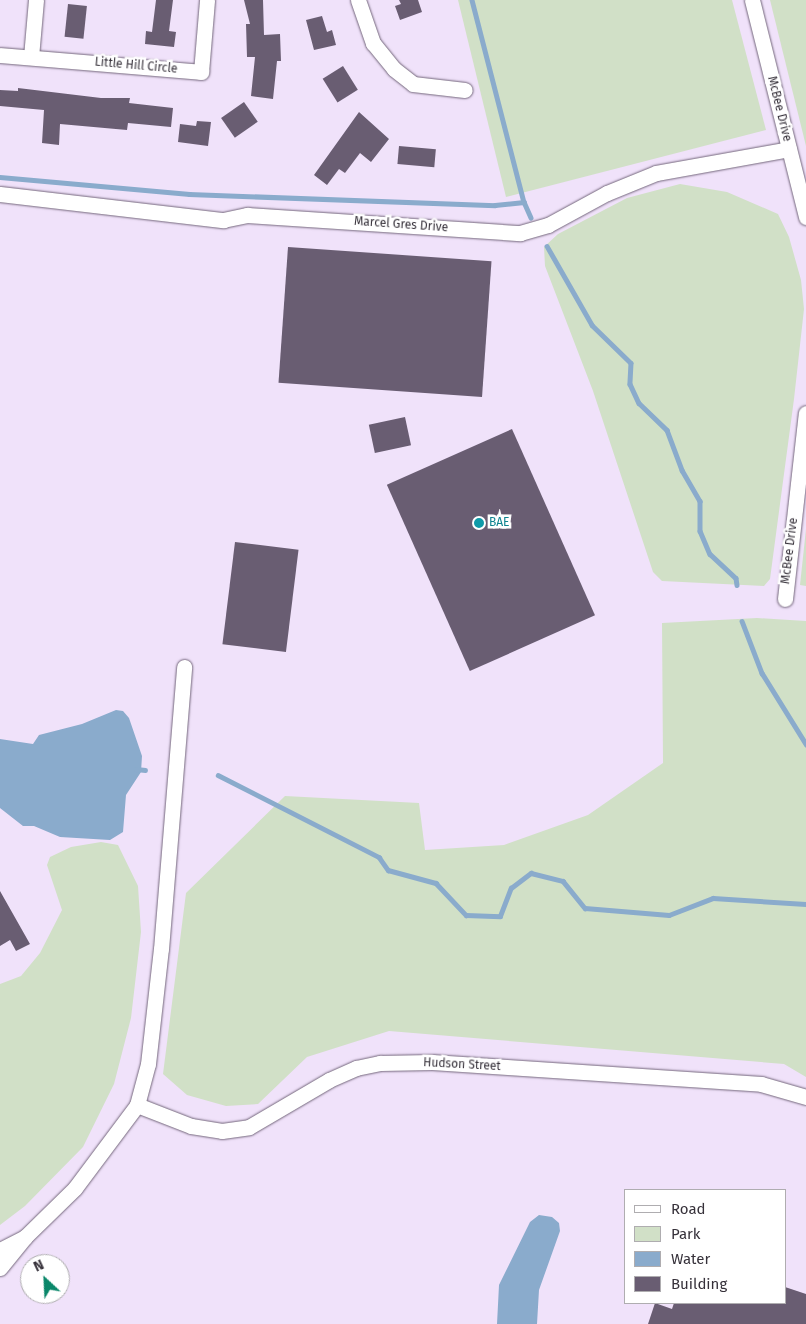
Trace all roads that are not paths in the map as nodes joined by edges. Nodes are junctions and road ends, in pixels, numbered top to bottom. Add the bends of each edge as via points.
1 (36, 0) edge
2 (207, 0) edge
3 (358, 0) edge
4 (752, 0) edge
5 (0, 55) edge
6 (31, 57) junction
7 (465, 90) dead end
8 (789, 149) junction
9 (0, 194) edge
10 (806, 217) edge
11 (806, 414) edge
12 (785, 599) dead end
13 (184, 668) dead end
14 (806, 1097) edge
15 (137, 1106) junction
16 (26, 1237) junction
17 (0, 1250) edge
18 (0, 1268) edge

1 - 6 street
2 - 6 street, Little Hill Circle via 201,72
3 - 7 street via 373,43 394,69 413,84
4 - 8 street, McBee Drive
5 - 6 street, Little Hill Circle
8 - 9 street, Marcel Gres Drive via 656,173 607,193 548,225 520,233 247,215 224,220
8 - 10 street, McBee Drive
11 - 12 street, McBee Drive
13 - 15 street via 161,949 148,1064
14 - 15 street, Hudson Street via 761,1084 432,1062 356,1068 329,1080 249,1127 222,1131 191,1126
15 - 16 street via 75,1188
16 - 17 street
16 - 18 street

